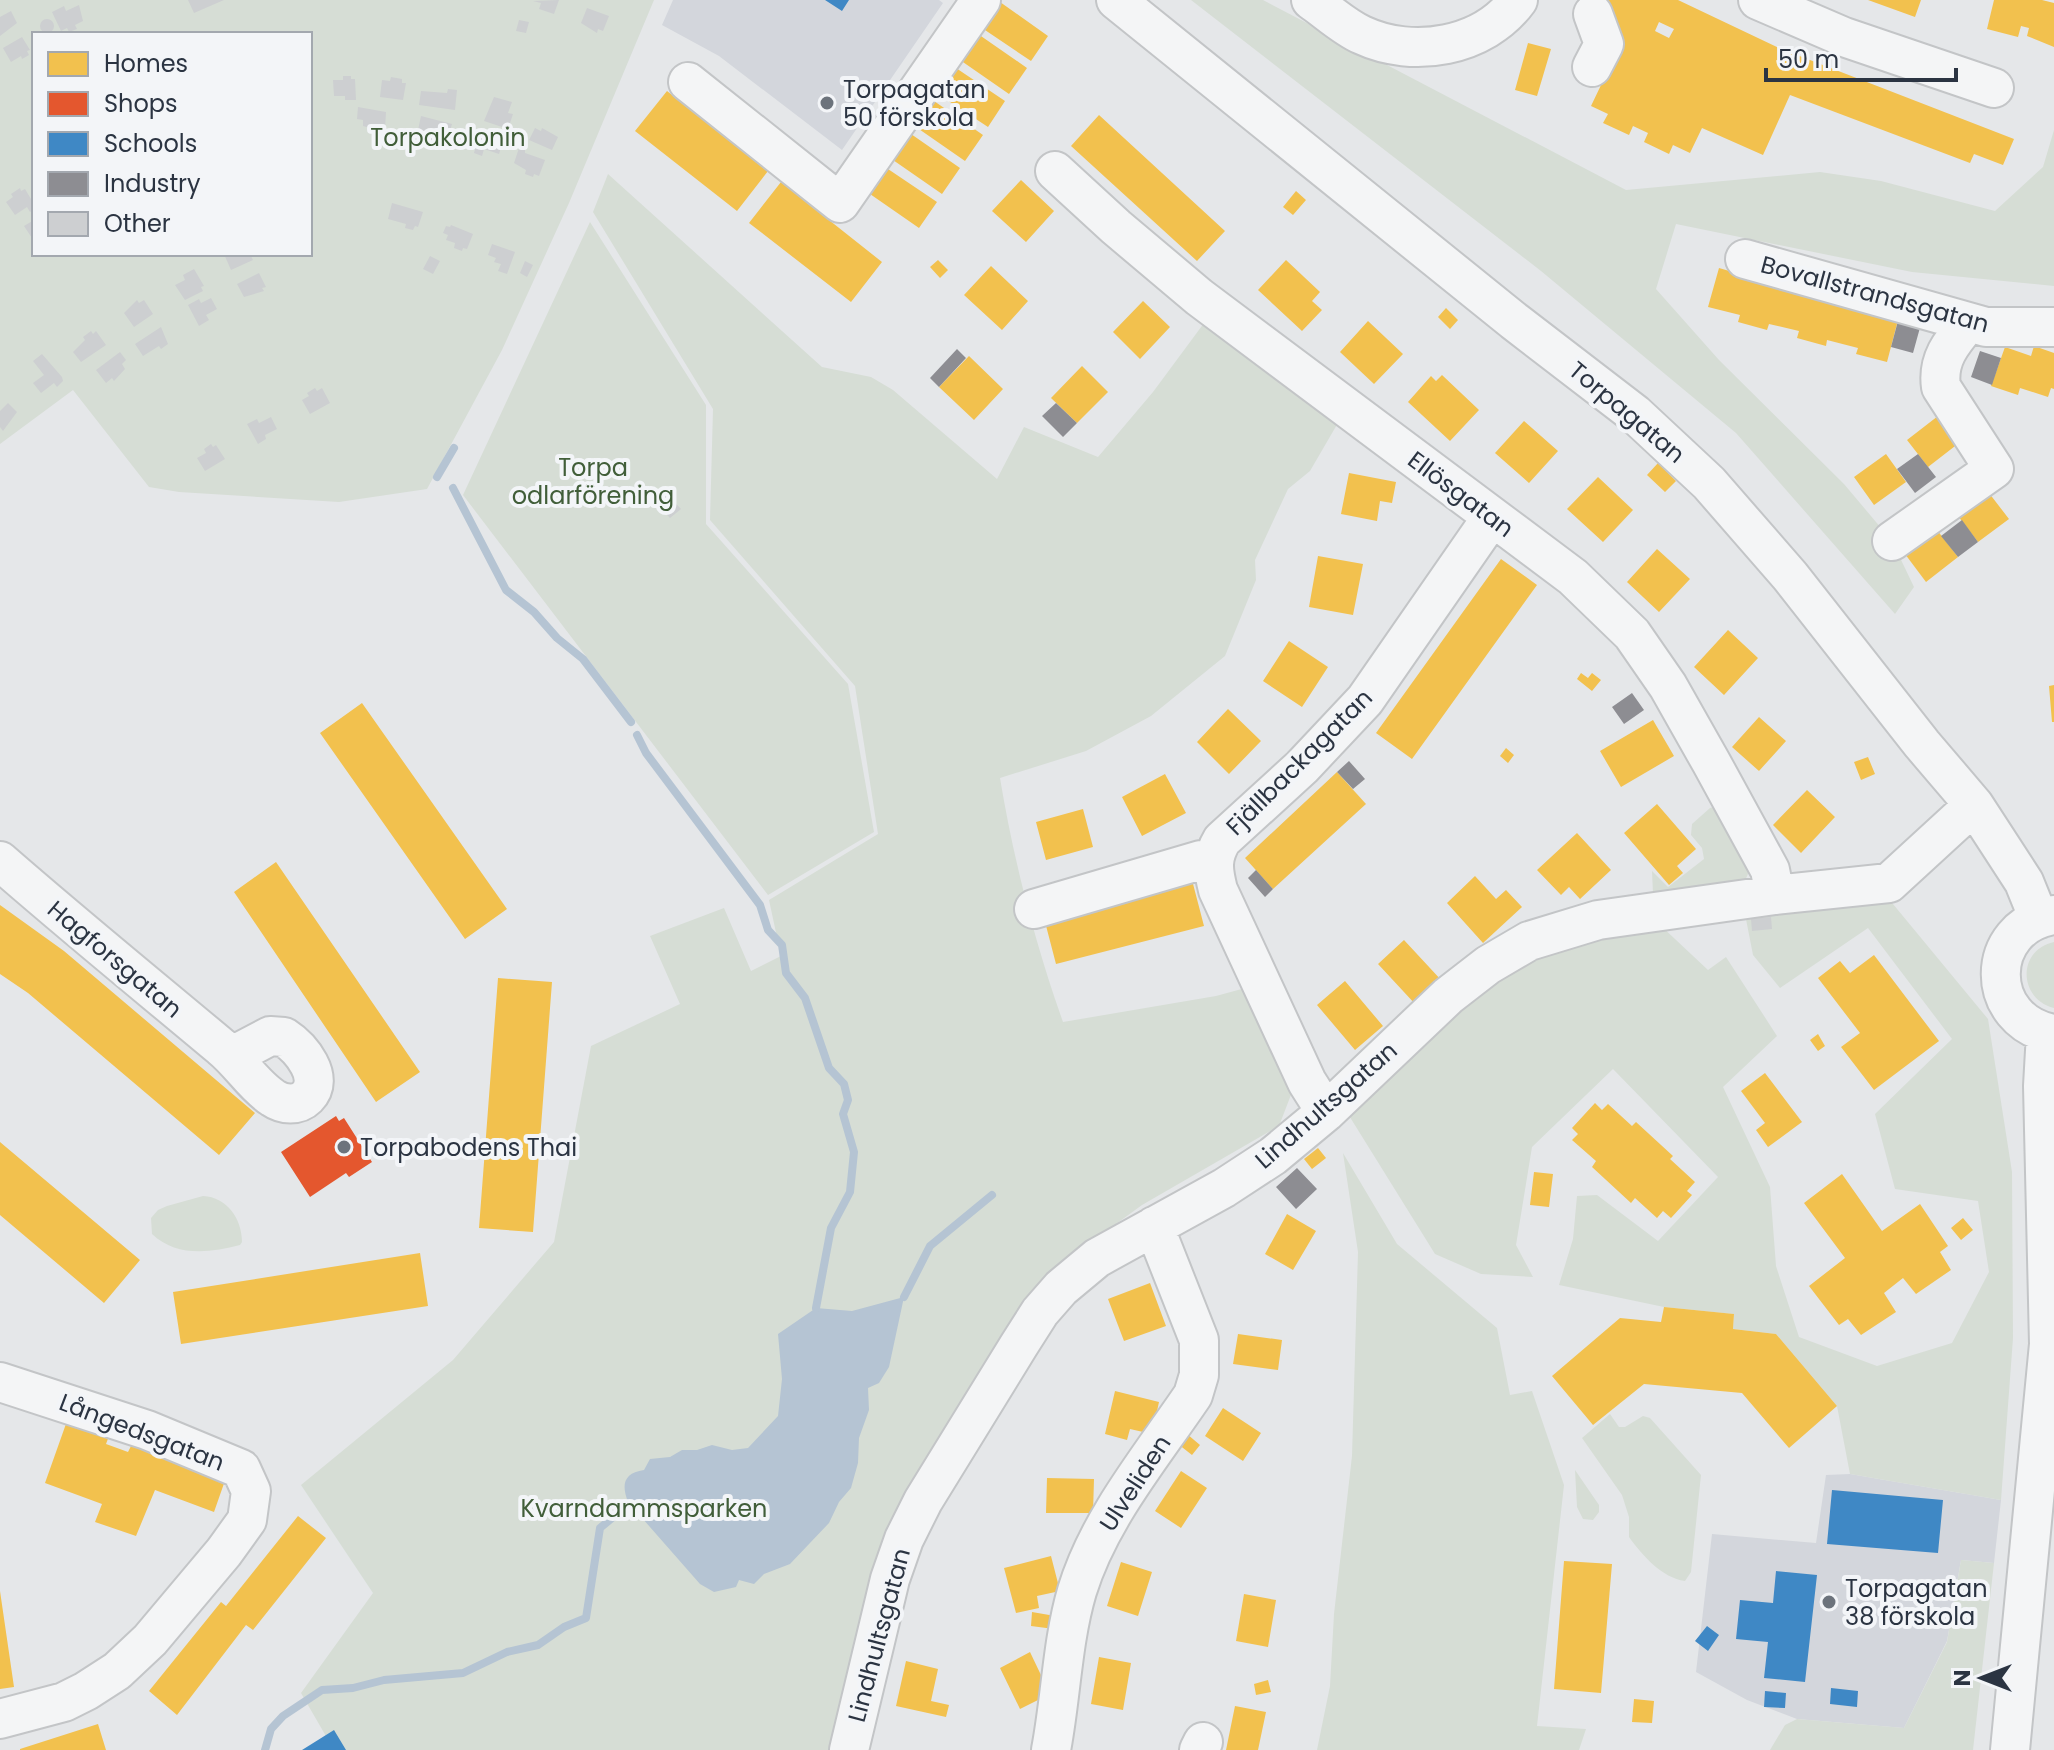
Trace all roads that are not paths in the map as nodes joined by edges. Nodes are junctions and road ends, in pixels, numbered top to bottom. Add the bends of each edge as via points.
1 (981, 0) edge
2 (1116, 0) edge
3 (1311, 0) edge
4 (1518, 0) edge
5 (1758, 0) edge
6 (1593, 14) dead end
7 (1592, 67) dead end
8 (688, 82) dead end
9 (1994, 88) dead end
10 (1055, 171) dead end
11 (1745, 259) dead end
12 (1968, 323) junction
13 (2054, 327) edge
14 (1492, 517) junction
15 (1892, 541) dead end
16 (1974, 805) junction
17 (0, 861) edge
18 (1213, 861) junction
19 (1775, 895) junction
20 (1034, 909) dead end
21 (2047, 917) edge
22 (2050, 1033) edge
23 (232, 1056) dead end
24 (1326, 1112) junction
25 (1154, 1226) junction
26 (2050, 1377) edge
27 (0, 1382) edge
28 (2044, 1513) edge
29 (0, 1719) edge
30 (849, 1750) edge
31 (1051, 1750) edge
32 (2010, 1750) edge

1 - 8 street via 840,203
2 - 16 street, Torpagatan via 1635,414 1698,473 1790,576
3 - 4 street via 1359,34 1414,46 1446,45 1477,34
5 - 9 street via 1844,37
6 - 7 street via 1604,44
10 - 14 street, Ellösgatan via 1199,297
11 - 12 street, Bovallstrandsgatan
12 - 13 street, Bovallstrandsgatan
12 - 15 street via 1950,344 1939,373 1941,387 1994,469
14 - 18 street, Fjällbackagatan via 1365,700 1222,840
14 - 19 street, Ellösgatan via 1573,577 1632,634 1711,762 1770,870
16 - 19 street, Lindhultsgatan via 1889,883
16 - 21 street, Torpagatan
17 - 23 street, Hagforsgatan
18 - 20 street via 1201,860
18 - 24 street, Fjällbackagatan via 1218,890
19 - 24 street, Lindhultsgatan via 1598,920 1529,941 1448,996
21 - 22 street via 2012,939 2000,976 2014,1012 2031,1027
22 - 26 street via 2043,1086
24 - 25 street, Lindhultsgatan via 1273,1156
25 - 30 street, Lindhultsgatan via 1097,1258 1040,1312 923,1501 890,1579
25 - 31 street, Ulveliden via 1199,1340 1199,1375 1193,1395 1092,1551 1076,1594
26 - 28 street
27 - 29 street, Långedsgatan via 147,1430 241,1469 251,1491 247,1520 224,1552 117,1671 64,1702
28 - 32 street via 2017,1664

